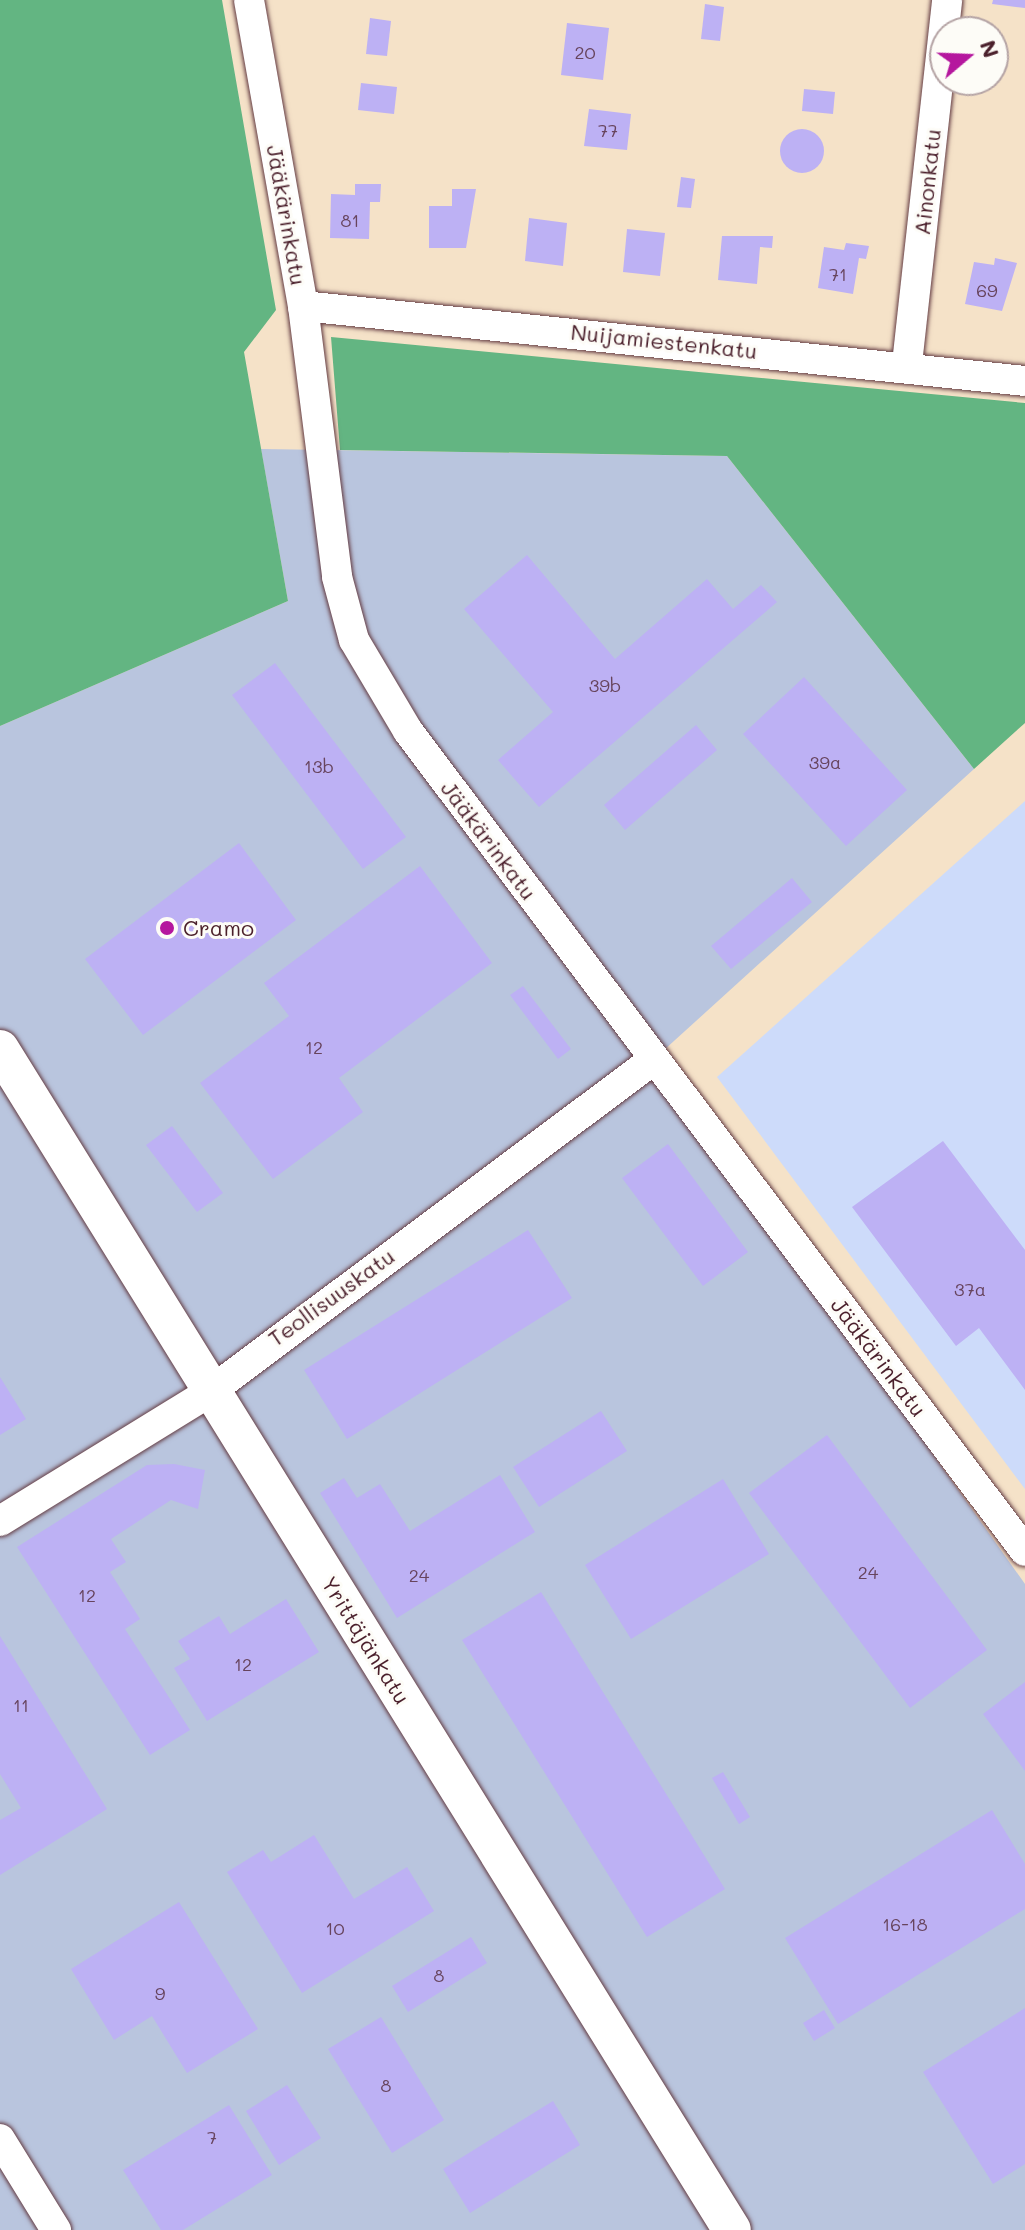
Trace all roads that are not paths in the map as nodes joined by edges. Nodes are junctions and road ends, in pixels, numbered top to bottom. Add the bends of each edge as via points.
1 (249, 0) edge
2 (947, 0) edge
3 (303, 306) junction
4 (907, 364) junction
5 (1025, 381) edge
6 (0, 1049) edge
7 (653, 1060) junction
8 (211, 1391) junction
9 (0, 1521) edge
10 (1025, 1551) edge
11 (0, 2139) edge
12 (56, 2230) edge
13 (732, 2230) edge

1 - 3 street, Jääkärinkatu
2 - 4 street, Ainonkatu
3 - 4 street, Nuijamiestenkatu
3 - 7 street, Jääkärinkatu via 337,577 354,640 408,731
4 - 5 street, Nuijamiestenkatu
6 - 8 street, Yrittäjänkatu
7 - 8 street, Teollisuuskatu
7 - 10 street, Jääkärinkatu
8 - 9 street, Teollisuuskatu
8 - 13 street, Yrittäjänkatu
11 - 12 street

